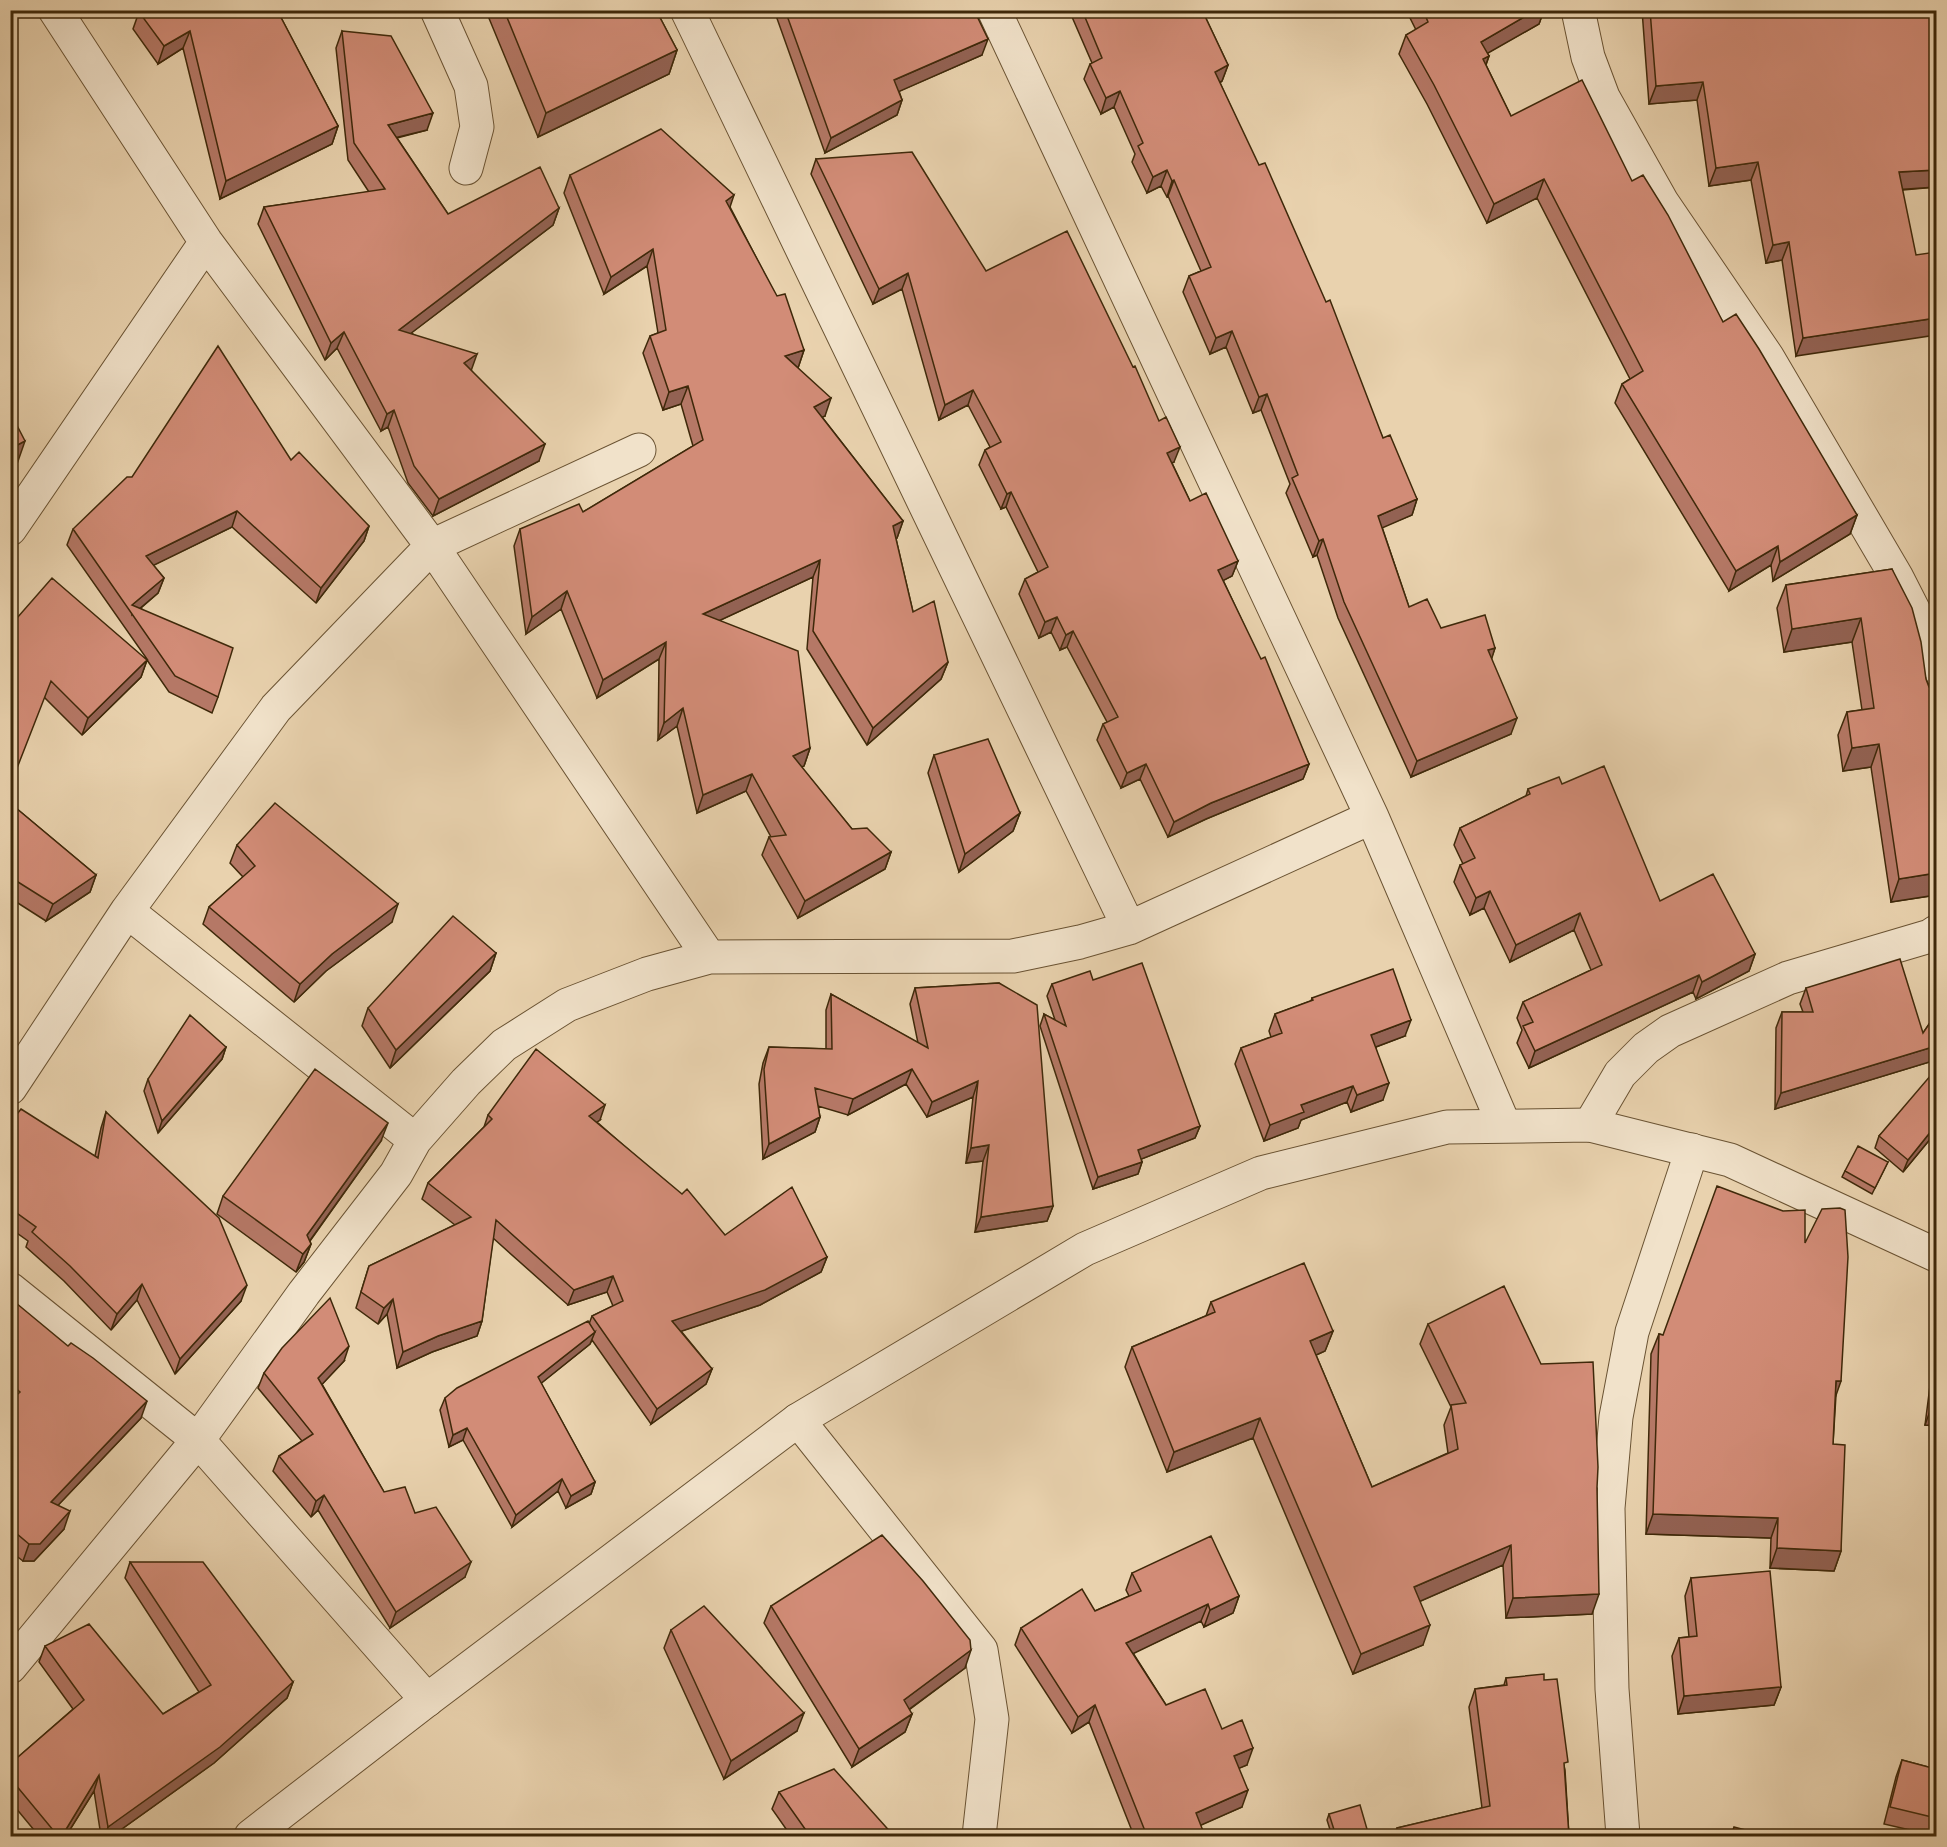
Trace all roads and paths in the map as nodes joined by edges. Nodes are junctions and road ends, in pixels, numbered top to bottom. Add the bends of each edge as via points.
1 (55, 10) edge
2 (437, 10) edge
3 (687, 10) edge
4 (994, 10) edge
5 (1578, 10) edge
6 (466, 168) dead end
7 (206, 242) junction
8 (639, 450) dead end
9 (10, 529) edge
10 (432, 546) junction
11 (1936, 699) edge
12 (1372, 817) junction
13 (127, 911) junction
14 (1129, 928) junction
15 (1936, 932) edge
16 (709, 957) junction
17 (10, 1088) edge
18 (1504, 1125) junction
19 (1590, 1125) junction
20 (415, 1140) junction
21 (1692, 1150) junction
22 (1936, 1255) edge
23 (10, 1289) edge
24 (798, 1420) junction
25 (198, 1440) junction
26 (10, 1667) edge
27 (427, 1700) junction
28 (250, 1836) edge
29 (979, 1836) edge
30 (1623, 1836) edge

1 - 7 street
2 - 6 street via 471,86 477,127
3 - 14 street
4 - 12 street
5 - 11 street via 1588,57 1603,97 1662,202 1768,358 1916,615 1931,662
7 - 9 street
7 - 10 street
8 - 10 street
10 - 13 street via 276,708
10 - 16 street
12 - 14 street
12 - 18 street
13 - 17 street
13 - 20 street
14 - 16 street via 1013,956
15 - 19 street via 1788,978 1670,1031 1620,1074
16 - 20 street via 647,974 567,1005 504,1045
18 - 19 street
18 - 24 street via 1447,1126 1261,1173 1085,1249
19 - 21 street
20 - 25 street via 396,1174
21 - 22 street via 1730,1160
21 - 30 street via 1632,1332 1616,1417 1608,1508 1612,1689
23 - 25 street
24 - 27 street
24 - 29 street via 981,1650 992,1719
25 - 26 street
25 - 27 street
27 - 28 street

